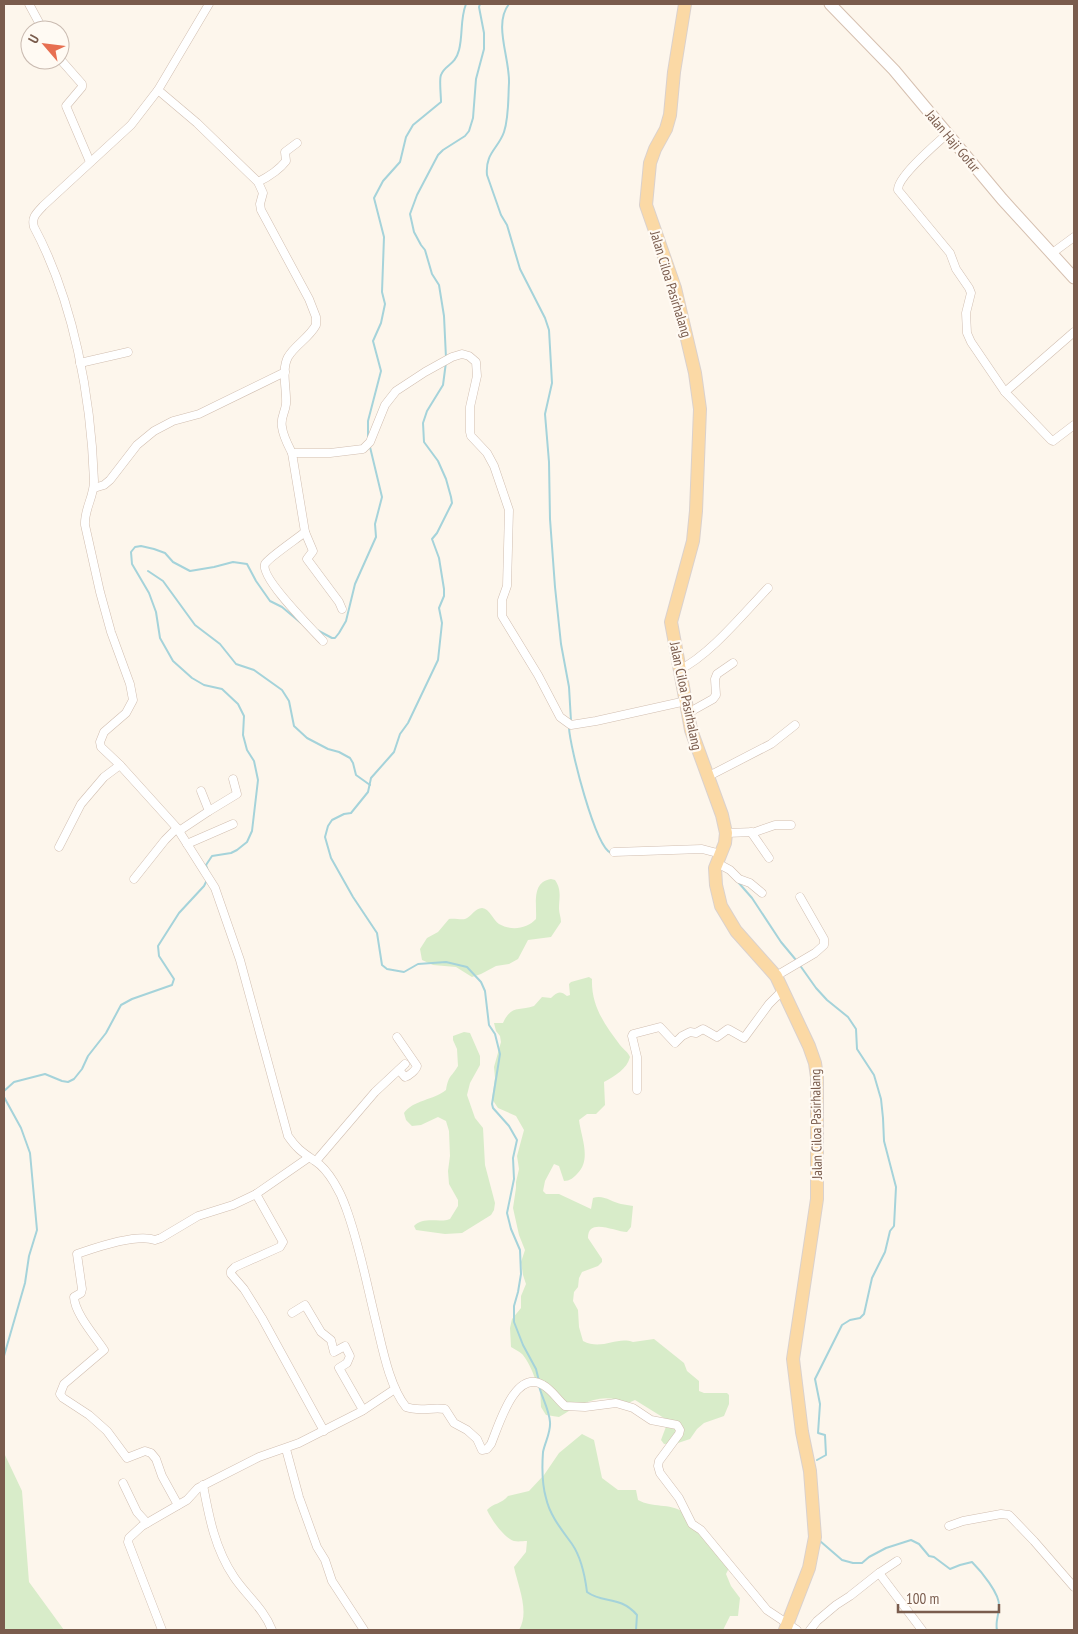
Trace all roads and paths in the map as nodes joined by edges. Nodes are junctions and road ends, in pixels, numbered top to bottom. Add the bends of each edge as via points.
1 (30, 4) edge
2 (210, 4) edge
3 (685, 4) edge
4 (830, 4) edge
5 (37, 20) edge
6 (70, 70) edge
7 (158, 90) junction
8 (947, 134) junction
9 (297, 143) dead end
10 (90, 162) junction
11 (258, 182) junction
12 (1074, 237) edge
13 (1051, 254) junction
14 (1074, 278) edge
15 (1074, 332) edge
16 (128, 352) dead end
17 (80, 363) junction
18 (285, 372) junction
19 (1005, 392) junction
20 (1074, 425) edge
21 (292, 453) junction
22 (94, 488) junction
23 (305, 532) junction
24 (768, 588) dead end
25 (342, 609) dead end
26 (323, 641) dead end
27 (732, 662) dead end
28 (679, 670) junction
29 (687, 707) junction
30 (795, 725) dead end
31 (120, 765) junction
32 (707, 777) junction
33 (233, 779) dead end
34 (201, 791) dead end
35 (209, 811) junction
36 (233, 824) dead end
37 (791, 825) dead end
38 (178, 829) junction
39 (752, 832) junction
40 (726, 833) junction
41 (186, 844) junction
42 (59, 847) dead end
43 (614, 852) dead end
44 (719, 858) junction
45 (769, 858) dead end
46 (134, 879) dead end
47 (762, 892) dead end
48 (800, 897) dead end
49 (776, 976) junction
50 (782, 991) junction
51 (397, 1037) dead end
52 (637, 1090) dead end
53 (312, 1159) junction
54 (256, 1194) junction
55 (292, 1313) dead end
56 (395, 1389) junction
57 (363, 1410) junction
58 (324, 1430) junction
59 (286, 1449) junction
60 (123, 1483) dead end
61 (204, 1485) junction
62 (178, 1505) junction
63 (147, 1523) junction
64 (949, 1526) dead end
65 (897, 1561) dead end
66 (879, 1573) junction
67 (1074, 1587) edge
68 (790, 1629) edge
69 (162, 1630) edge
70 (272, 1630) edge
71 (364, 1630) edge
72 (810, 1630) edge
73 (922, 1630) edge

1 - 5 street
2 - 7 street
3 - 28 main road, Jalan Ciloa Pasirhalang via 670,115 652,157 646,194 646,205 684,322 700,409 693,541 672,617
4 - 8 street, Jalan Haji Gofur via 894,70
6 - 10 street via 82,87 66,107
7 - 10 street via 131,125
7 - 11 street via 197,122
8 - 13 street, Jalan Haji Gofur
8 - 19 street via 900,181 897,188 950,254 971,293 966,313 970,342
9 - 11 street via 285,152 284,164
10 - 17 street via 43,206 33,220 56,274
11 - 18 street via 263,193 261,210 316,317 313,330 288,357
12 - 13 street
13 - 14 street, Jalan Haji Gofur
15 - 19 street
16 - 17 street
17 - 22 street
18 - 21 street via 286,405 281,420
18 - 22 street via 199,414 154,431 137,445 104,486
19 - 20 street via 1052,440
21 - 23 street
21 - 29 street via 362,449 370,442 386,405 396,391 452,358 462,354 469,356 476,362 477,370 470,407 471,436 491,460 509,510 502,616 560,717 571,725
22 - 31 street via 86,510 85,525 100,592 133,700 126,713 108,727 100,742 101,747
23 - 25 street via 313,551 307,558 308,563
23 - 26 street via 268,559 265,568 282,597
24 - 28 street via 718,640 694,662
27 - 29 street via 717,674 713,699
28 - 29 main road, Jalan Ciloa Pasirhalang
29 - 32 main road, Jalan Ciloa Pasirhalang
30 - 32 street via 771,744
31 - 38 street
31 - 42 street via 81,804
32 - 40 main road, Jalan Ciloa Pasirhalang
33 - 35 street via 237,794
34 - 35 street
35 - 38 street
36 - 41 street
37 - 39 street
38 - 41 street
38 - 46 street
39 - 40 street
39 - 45 street
40 - 44 main road, Jalan Ciloa Pasirhalang
41 - 53 street via 215,888 221,905 240,960 288,1136 296,1148
43 - 44 street via 702,849
44 - 47 street via 738,879
44 - 49 main road, Jalan Ciloa Pasirhalang via 715,872 721,906 736,931
48 - 49 street via 824,939 824,945
49 - 50 main road, Jalan Ciloa Pasirhalang
50 - 52 street via 744,1038 728,1029 717,1037 703,1029 690,1032 675,1043 660,1027 633,1034
50 - 68 main road, Jalan Ciloa Pasirhalang via 814,1059 818,1085 817,1199 793,1359 810,1471 815,1537
51 - 53 street via 416,1068 405,1077 402,1067 374,1092 358,1113
53 - 54 street
53 - 56 street via 326,1172 346,1206
54 - 58 street via 283,1242 280,1247 235,1267 231,1274 262,1318
54 - 62 street via 198,1216 155,1240 112,1243 77,1254 82,1289 74,1300 80,1315 104,1350 64,1384 60,1394 108,1431 127,1458 145,1451 150,1453
55 - 57 street via 305,1305 321,1332 331,1340 334,1352 344,1346 350,1356 347,1363 339,1368
56 - 57 street
56 - 68 street via 407,1408 419,1411 445,1409 454,1423 477,1439 482,1450 490,1444 514,1392 525,1382 533,1381 547,1388 565,1406 616,1403 633,1408 651,1420 677,1425 680,1434 659,1461 660,1473 692,1524 701,1530 767,1610
57 - 58 street
58 - 59 street
59 - 61 street via 258,1458
59 - 71 street via 317,1547 332,1580
60 - 63 street via 137,1512
61 - 62 street
61 - 70 street via 211,1523 222,1556 238,1584 262,1610
62 - 63 street
63 - 69 street via 128,1542
64 - 67 street via 1001,1514 1009,1516
65 - 66 street
66 - 72 street via 836,1605
66 - 73 street

